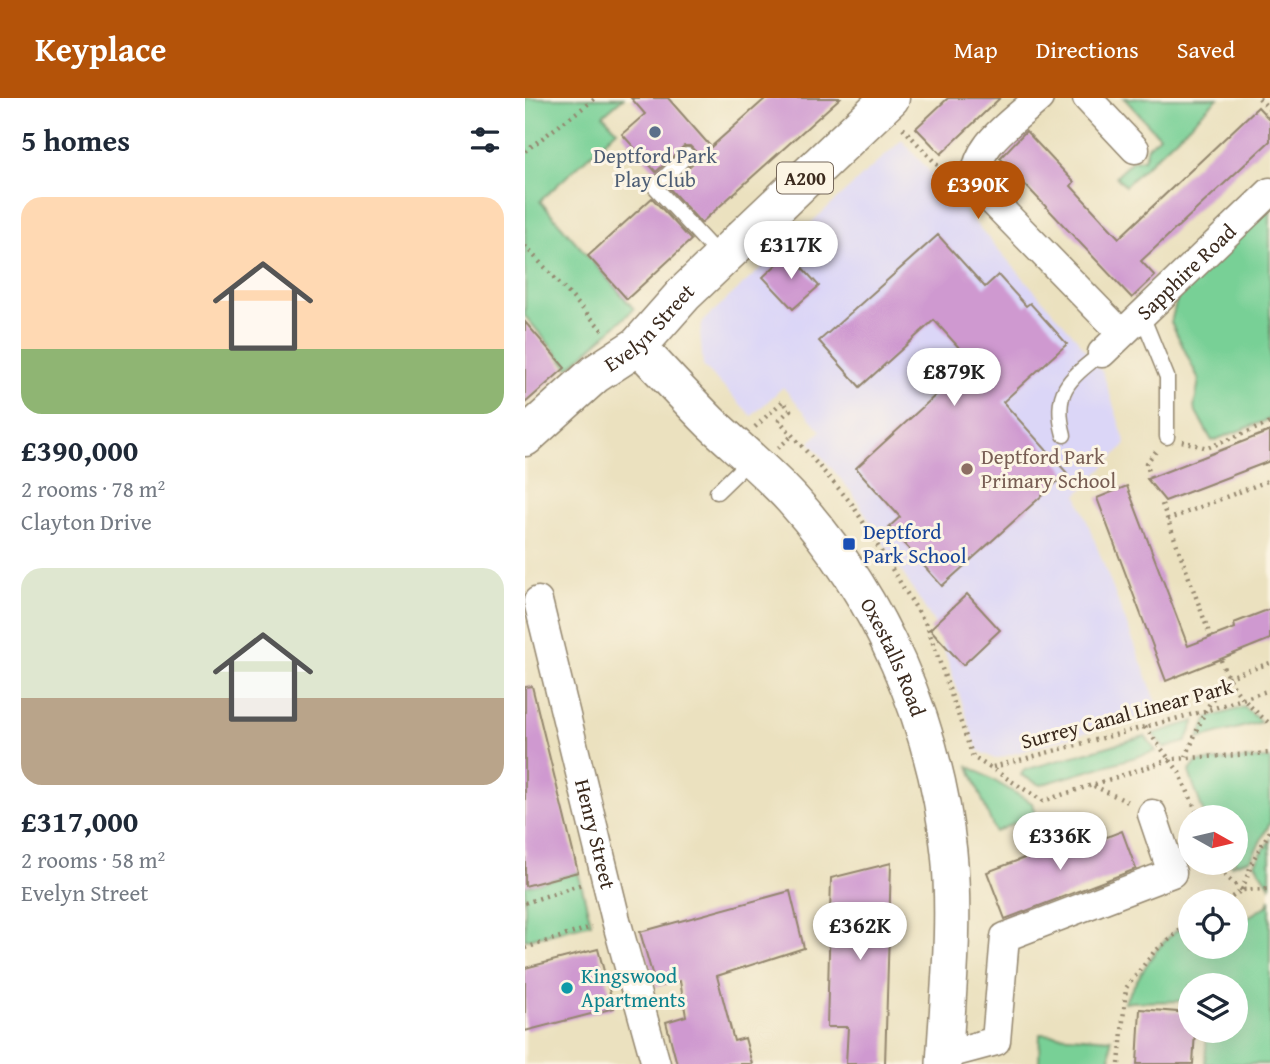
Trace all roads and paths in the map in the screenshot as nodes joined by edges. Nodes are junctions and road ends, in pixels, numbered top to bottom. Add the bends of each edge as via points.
1 (596, 98) edge
2 (1039, 98) edge
3 (1087, 98) edge
4 (1259, 98) edge
5 (1270, 110) edge
6 (896, 113) edge
7 (526, 148) edge
8 (1135, 149) dead end
9 (687, 155) dead end
10 (977, 185) junction
11 (1270, 191) edge
12 (525, 246) edge
13 (721, 258) junction
14 (1141, 313) junction
15 (624, 342) junction
16 (1111, 343) junction
17 (1270, 423) edge
18 (793, 435) dead end
19 (1065, 435) dead end
20 (525, 438) edge
21 (1167, 438) junction
22 (764, 455) junction
23 (1151, 477) dead end
24 (1270, 480) edge
25 (717, 492) dead end
26 (1162, 504) dead end
27 (1167, 520) junction
28 (538, 601) dead end
29 (1211, 638) dead end
30 (1221, 660) dead end
31 (1270, 663) edge
32 (1226, 678) junction
33 (1270, 690) edge
34 (1242, 699) junction
35 (1205, 711) junction
36 (1270, 724) edge
37 (1145, 727) junction
38 (1270, 753) edge
39 (1186, 757) junction
40 (1169, 759) junction
41 (1094, 786) junction
42 (1194, 805) edge
43 (1153, 814) joint
44 (1270, 831) edge
45 (1224, 875) edge
46 (606, 877) junction
47 (1240, 889) edge
48 (1243, 889) edge
49 (1270, 889) edge
50 (1248, 891) edge
51 (525, 903) edge
52 (616, 920) junction
53 (1178, 932) edge
54 (525, 939) edge
55 (526, 948) edge
56 (944, 1059) edge
57 (656, 1064) edge
58 (1119, 1064) edge

1 - 7 path
2 - 10 street via 981,153 974,171
3 - 8 street
4 - 5 path
6 - 10 path via 954,184
6 - 13 main road, Evelyn Street / A200
9 - 13 lane via 655,187
10 - 16 street
11 - 14 street, Sapphire Road
12 - 15 path
13 - 15 main road, Evelyn Street / A200 via 660,318
14 - 16 street, Sapphire Road
14 - 21 lane via 1167,377
15 - 20 main road, Evelyn Street / A200
15 - 22 street, Oxestalls Road via 686,398
16 - 19 lane via 1062,393 1058,411
17 - 21 path via 1207,448
18 - 22 path
21 - 23 path via 1146,463
22 - 25 lane
22 - 56 street, Oxestalls Road via 871,609 907,684 930,751 949,854
24 - 27 path
26 - 27 path
27 - 29 path
28 - 46 street, Henry Street
30 - 32 path
31 - 32 path
32 - 34 path
32 - 35 path
33 - 34 path, Surrey Canal Linear Park
34 - 35 path, Surrey Canal Linear Park
34 - 36 path
35 - 37 path, Surrey Canal Linear Park
35 - 39 path
37 - 40 path
37 - 41 path, Surrey Canal Linear Park via 993,767 1043,801
38 - 39 path
39 - 40 path
40 - 41 path
40 - 42 path
41 - 43 path
43 - 56 street, Oxestalls Road via 1172,873 1005,937 996,1041
44 - 48 path
45 - 47 path
46 - 51 path
46 - 52 street, Henry Street
49 - 50 path
52 - 55 path
52 - 57 street, Henry Street
53 - 58 path via 1154,952 1126,988
54 - 55 path

